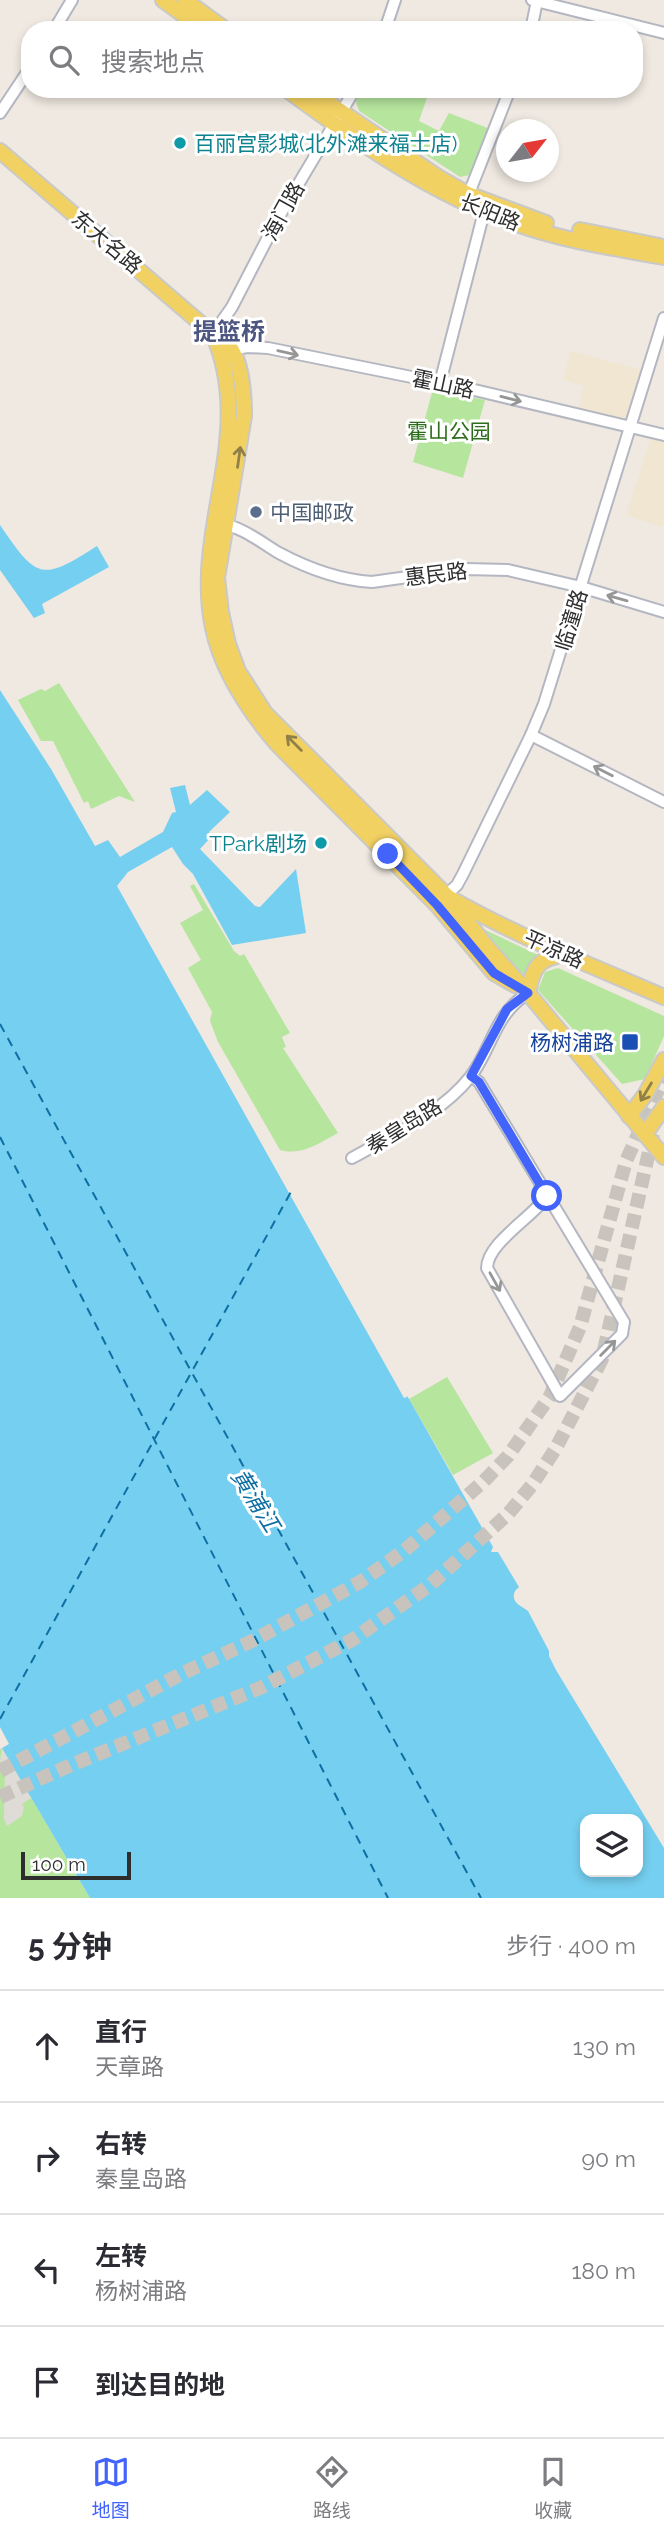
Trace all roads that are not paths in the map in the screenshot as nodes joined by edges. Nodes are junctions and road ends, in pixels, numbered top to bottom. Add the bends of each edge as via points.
1 (72, 0) edge
2 (163, 0) edge
3 (185, 0) edge
4 (396, 0) edge
5 (535, 1) edge
6 (59, 21) edge
7 (192, 21) edge
8 (214, 21) edge
9 (388, 21) edge
10 (532, 21) edge
11 (616, 21) edge
12 (643, 28) edge
13 (664, 33) edge
14 (21, 82) edge
15 (302, 98) edge
16 (317, 98) edge
17 (349, 98) edge
18 (506, 98) edge
19 (0, 113) edge
20 (337, 118) junction
21 (0, 151) edge
22 (466, 199) junction
23 (485, 206) junction
24 (664, 247) edge
25 (664, 257) edge
26 (664, 318) edge
27 (213, 334) junction
28 (227, 350) junction
29 (440, 383) junction
30 (631, 427) junction
31 (664, 435) edge
32 (221, 524) junction
33 (581, 587) junction
34 (664, 612) edge
35 (531, 736) junction
36 (664, 802) edge
37 (442, 900) junction
38 (566, 954) junction
39 (528, 993) junction
40 (664, 997) edge
41 (664, 1060) edge
42 (471, 1076) junction
43 (664, 1107) edge
44 (629, 1116) junction
45 (645, 1134) junction
46 (664, 1157) edge
47 (352, 1158) dead end
48 (547, 1196) junction

1 - 6 street
2 - 7 main road
3 - 8 main road
4 - 9 street
5 - 10 street
5 - 11 street
12 - 13 street
14 - 19 street
15 - 20 main road
16 - 20 main road
17 - 20 street, 海门路
18 - 22 street
20 - 22 main road, 长阳路 via 414,177
20 - 27 street, 海门路
21 - 27 main road, 东大名路
22 - 23 main road, 长阳路
23 - 24 main road, 长阳路
23 - 25 main road, 长阳路 via 519,225
23 - 29 street
26 - 30 street, 临潼路
27 - 28 main road, 东大名路
28 -> 29 street, 霍山路 via 268,348
28 - 32 main road, 东大名路 via 230,394
29 -> 30 street, 霍山路
30 - 31 street, 霍山路
30 - 33 street, 临潼路
32 - 33 street, 惠民路 via 299,563 356,581 489,569
32 - 37 main road via 217,578 228,644 238,671 265,713
34 -> 33 street, 惠民路
33 - 35 street, 临潼路
36 -> 35 street
35 - 37 street, 临潼路 via 463,874
37 - 38 main road, 平凉路
37 - 39 main road via 494,973
38 - 39 main road via 537,965
38 - 40 main road, 平凉路
39 - 42 street, 秦皇岛路 via 507,1009
39 - 44 main road
41 -> 44 main road
42 - 47 street, 秦皇岛路 via 429,1114
42 - 48 street via 479,1082
43 - 45 main road
44 - 45 main road
45 - 46 main road
48 -> 48 street via 493,1250 487,1268 560,1396 625,1327

